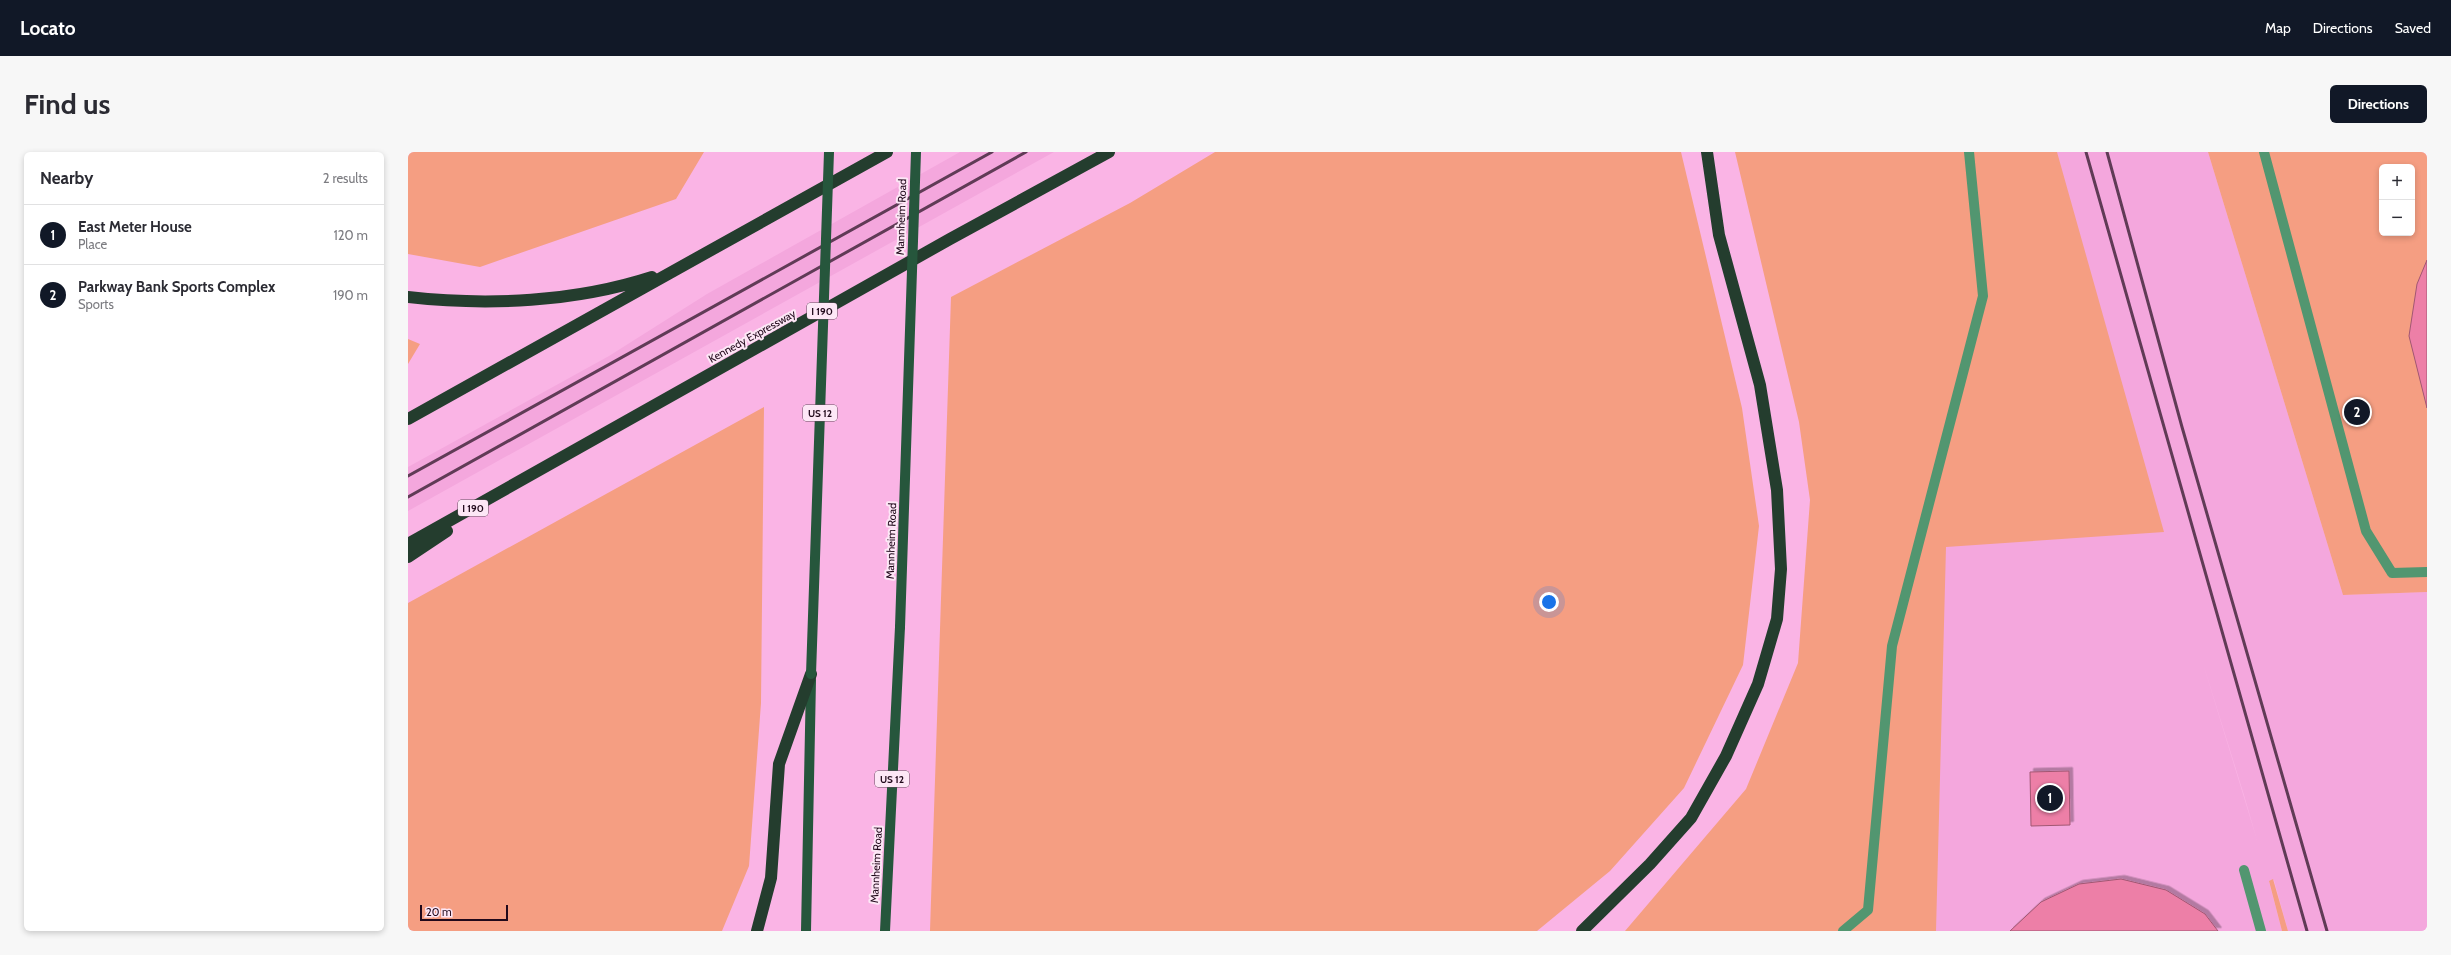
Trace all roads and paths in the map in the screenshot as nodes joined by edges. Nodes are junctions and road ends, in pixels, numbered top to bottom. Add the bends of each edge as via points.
1 (829, 152) edge
2 (887, 152) edge
3 (916, 152) edge
4 (1109, 152) edge
5 (1707, 152) edge
6 (1969, 152) edge
7 (2264, 152) edge
8 (686, 264) junction
9 (408, 296) edge
10 (408, 419) edge
11 (537, 472) junction
12 (408, 544) edge
13 (408, 557) edge
14 (2427, 572) edge
15 (811, 674) junction
16 (2244, 870) dead end
17 (757, 931) edge
18 (806, 931) edge
19 (885, 931) edge
20 (1582, 931) edge
21 (1843, 931) edge
22 (2261, 931) edge

1 - 15 main road, US 12, bridge
2 - 8 highway
3 - 19 main road, Mannheim Road / US 12, bridge via 900,627
4 - 11 highway, Kennedy Expressway / I 190
5 - 20 highway via 1719,235 1760,385 1777,490 1781,570 1777,619 1758,684 1726,756 1691,818 1650,864
6 - 21 street via 1983,296 1892,646 1868,910
7 - 14 street via 2366,531 2392,573
8 - 9 highway via 622,287 558,297 471,300
8 - 10 highway
11 - 12 highway, Kennedy Expressway / I 190
11 - 13 highway
15 - 17 highway via 779,764 771,878
15 - 18 main road, US 12
16 - 22 street

